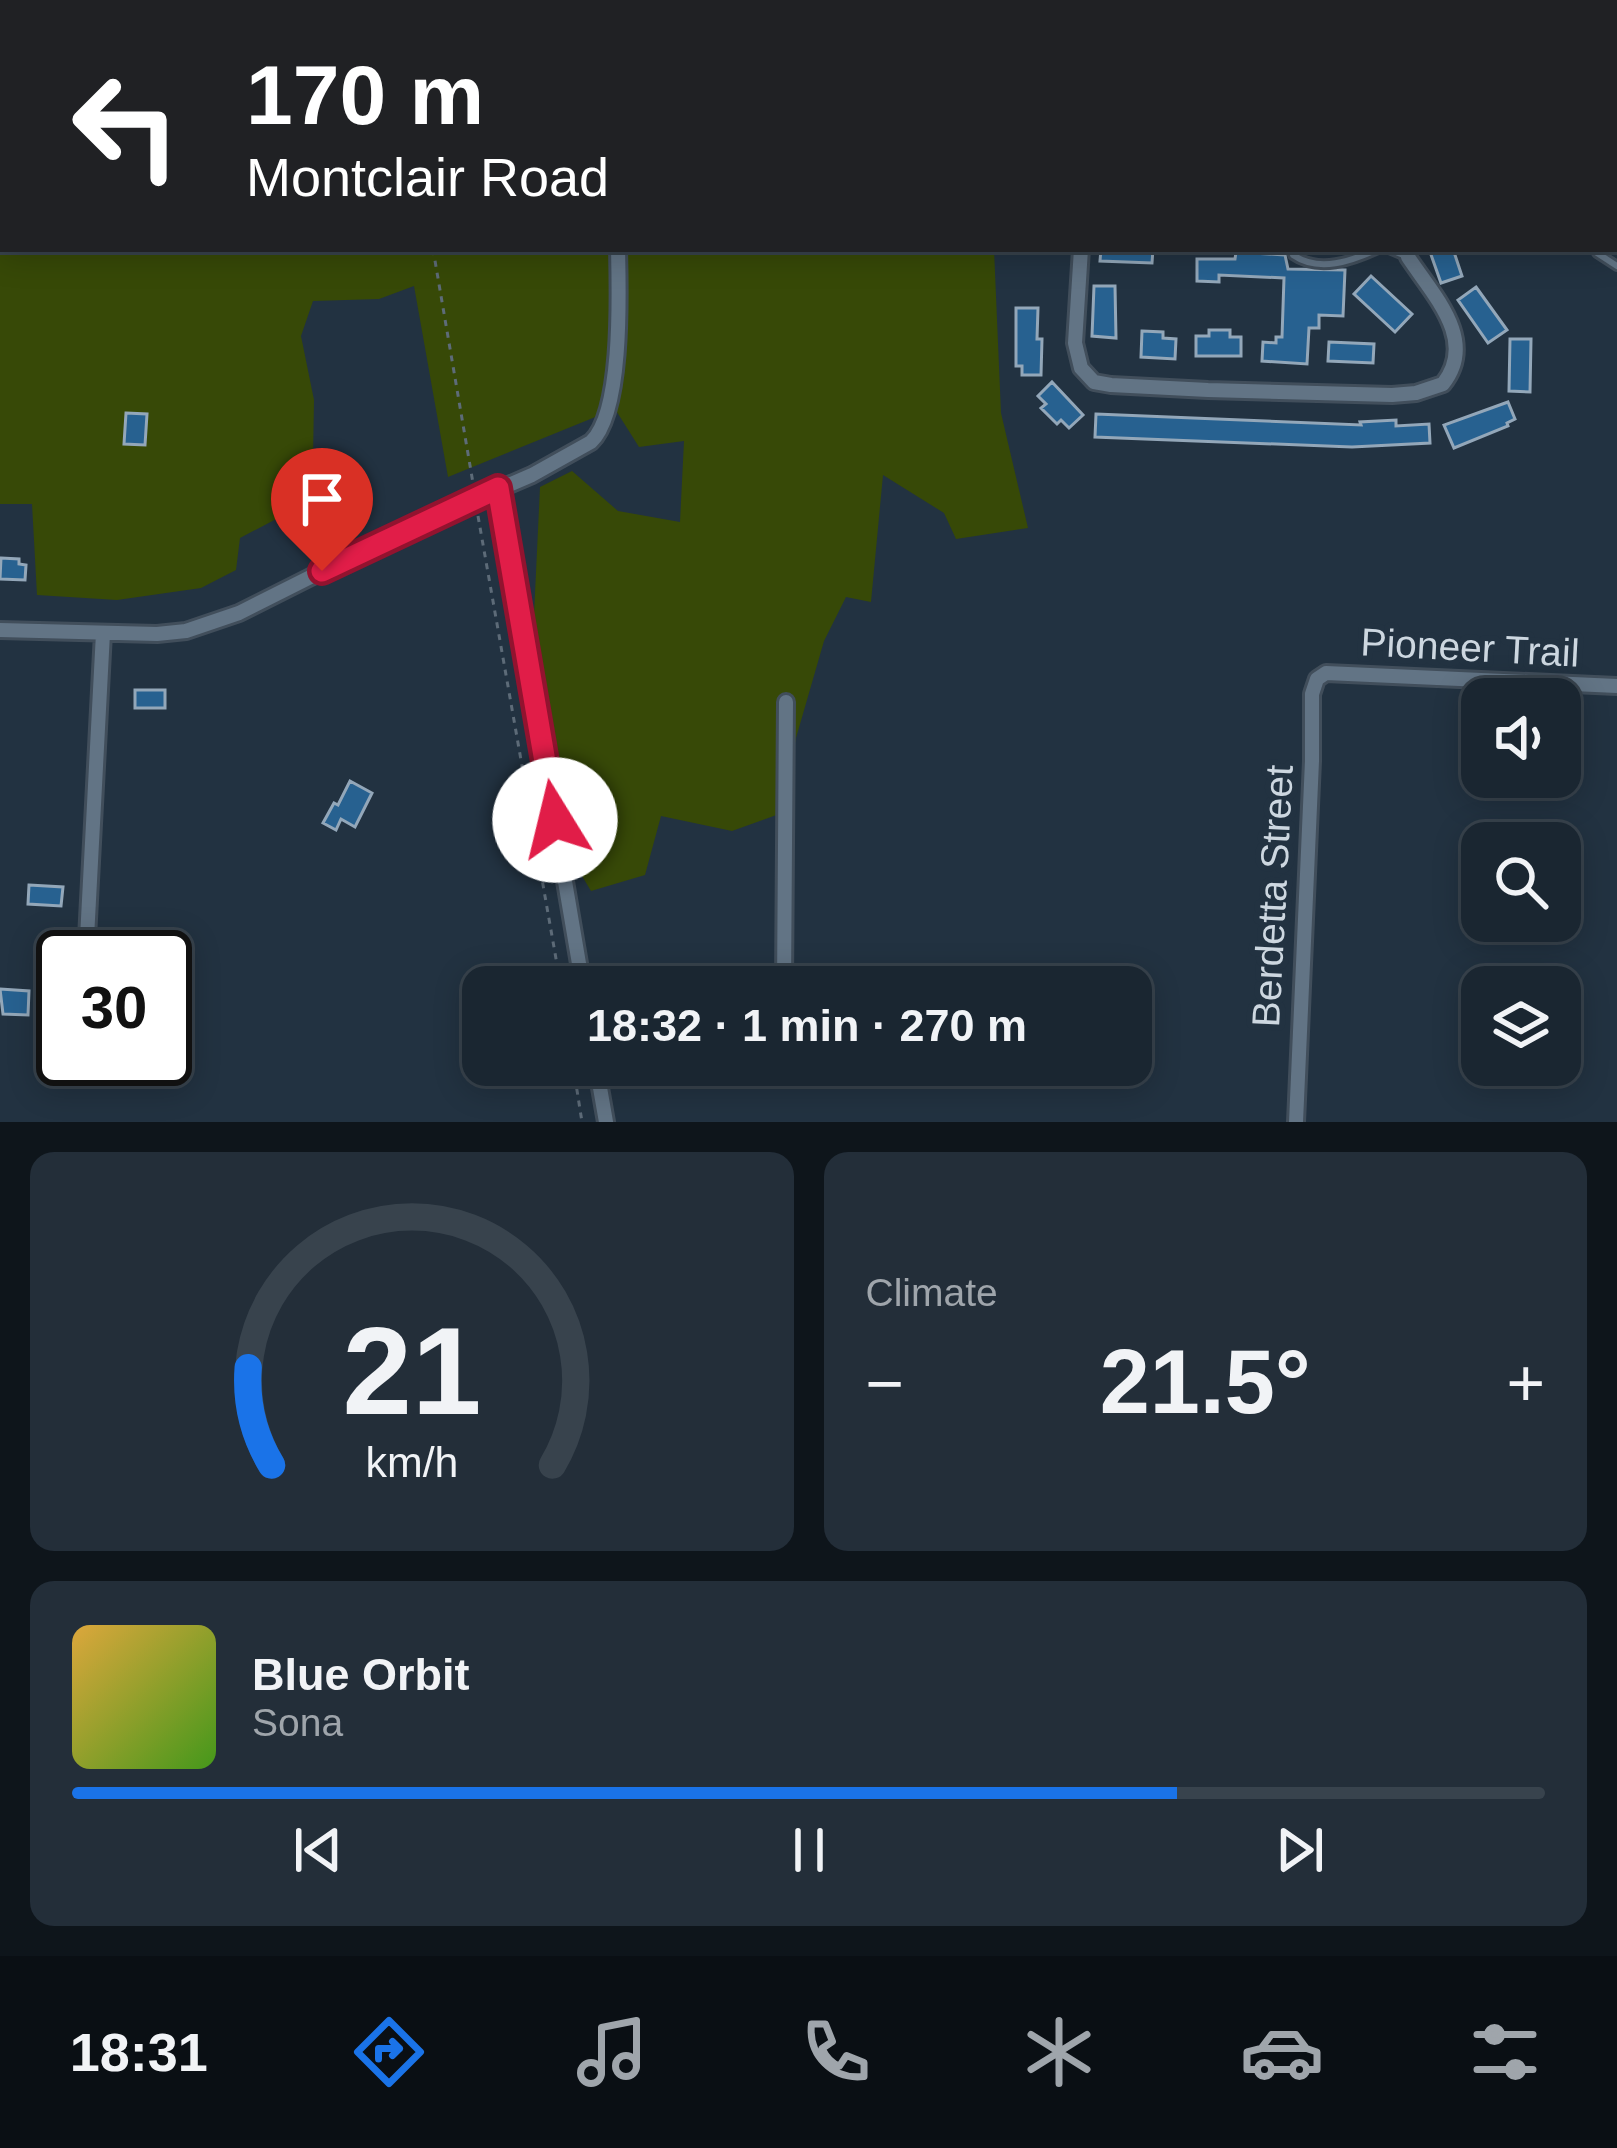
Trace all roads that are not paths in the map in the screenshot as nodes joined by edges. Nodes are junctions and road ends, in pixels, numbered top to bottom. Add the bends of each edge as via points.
1 (618, 252) edge
2 (1081, 252) edge
3 (1292, 252) edge
4 (1370, 252) edge
5 (1408, 253) edge
6 (498, 488) junction
7 (0, 630) edge
8 (103, 633) junction
9 (1320, 676) joint
10 (1617, 686) edge
11 (785, 702) dead end
12 (87, 930) edge
13 (579, 966) edge
14 (784, 966) edge
15 (600, 1086) edge
16 (606, 1122) edge
17 (1296, 1122) edge

1 - 6 street via 616,358 598,435
2 - 5 street via 1075,343 1094,382 1392,395 1443,384 1458,349
3 - 4 lane via 1301,261 1337,264
6 - 8 street via 206,626
6 - 13 street
7 - 8 street
8 - 12 street
9 - 10 street, Pioneer Trail
9 - 17 street, Berdetta Street via 1312,694
11 - 14 street
15 - 16 street

